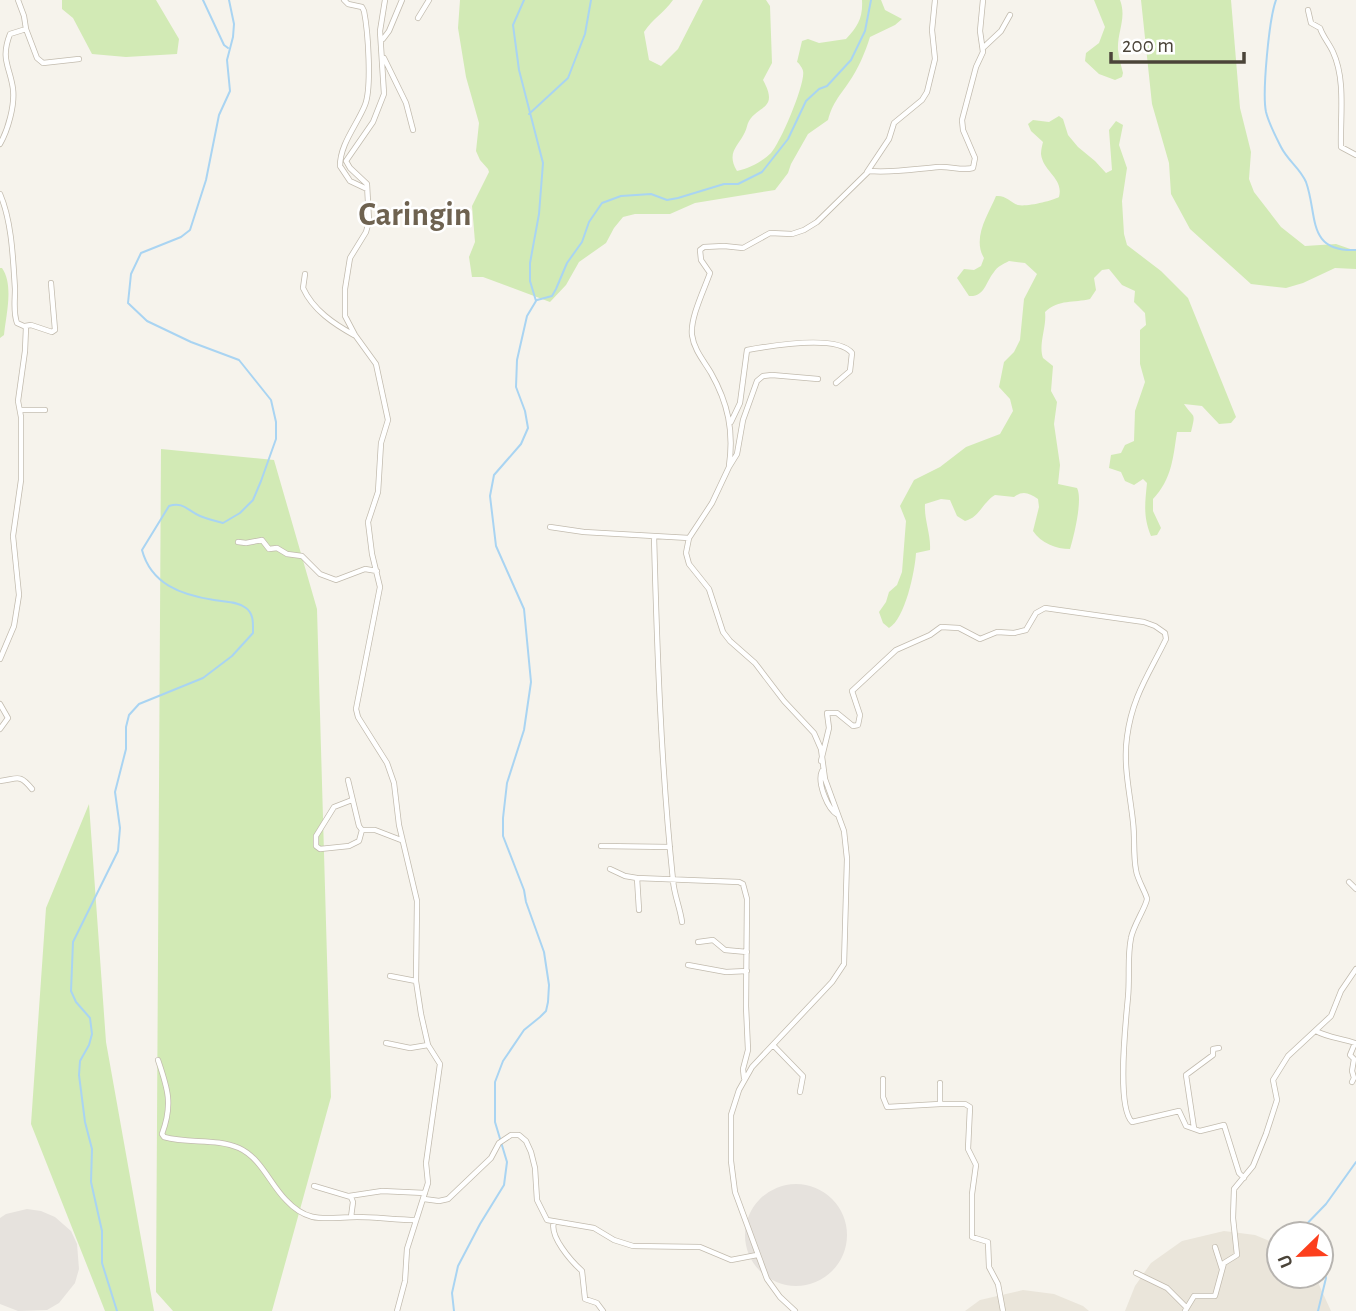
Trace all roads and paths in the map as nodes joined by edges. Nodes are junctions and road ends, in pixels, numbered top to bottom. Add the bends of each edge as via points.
1 (18, 0) edge
2 (344, 0) edge
3 (385, 0) edge
4 (402, 0) edge
5 (429, 0) edge
6 (935, 0) edge
7 (983, 0) edge
8 (1308, 10) dead end
9 (1010, 15) dead end
10 (418, 18) dead end
11 (26, 29) junction
12 (383, 40) junction
13 (983, 48) junction
14 (384, 57) junction
15 (79, 59) dead end
16 (413, 130) dead end
17 (0, 144) edge
18 (1356, 155) edge
19 (866, 173) junction
20 (368, 189) junction
21 (0, 194) edge
22 (305, 274) dead end
23 (51, 283) dead end
24 (25, 326) junction
25 (355, 335) junction
26 (818, 379) dead end
27 (836, 383) dead end
28 (20, 410) junction
29 (45, 410) dead end
30 (731, 422) junction
31 (729, 467) junction
32 (550, 527) dead end
33 (654, 536) junction
34 (690, 538) junction
35 (237, 542) dead end
36 (377, 571) junction
37 (0, 659) edge
38 (0, 704) edge
39 (0, 729) edge
40 (821, 761) junction
41 (348, 780) dead end
42 (0, 781) edge
43 (32, 789) dead end
44 (352, 800) junction
45 (362, 830) junction
46 (402, 840) junction
47 (601, 846) dead end
48 (670, 847) junction
49 (610, 869) dead end
50 (637, 878) junction
51 (673, 880) junction
52 (1349, 882) dead end
53 (1356, 888) edge
54 (639, 910) dead end
55 (682, 922) dead end
56 (698, 942) dead end
57 (747, 951) junction
58 (688, 965) dead end
59 (1356, 969) edge
60 (747, 971) junction
61 (390, 976) dead end
62 (416, 981) junction
63 (1316, 1031) junction
64 (386, 1044) dead end
65 (428, 1045) junction
66 (774, 1045) junction
67 (1219, 1048) dead end
68 (158, 1060) dead end
69 (744, 1079) junction
70 (883, 1079) dead end
71 (1352, 1082) dead end
72 (940, 1083) dead end
73 (800, 1092) dead end
74 (940, 1104) junction
75 (1194, 1128) junction
76 (1244, 1178) junction
77 (314, 1186) dead end
78 (349, 1196) junction
79 (424, 1196) junction
80 (351, 1217) junction
81 (416, 1220) junction
82 (554, 1222) junction
83 (1215, 1247) dead end
84 (758, 1255) junction
85 (1222, 1270) junction
86 (1136, 1273) dead end
87 (1185, 1309) edge
88 (397, 1311) edge
89 (603, 1311) edge
90 (795, 1311) edge
91 (1003, 1311) edge

1 - 11 street
2 - 20 street via 364,11 368,92 340,166 350,180
3 - 12 street
4 - 12 street
5 - 10 street
6 - 19 street via 932,30 936,59 927,92 894,123
7 - 13 street
8 - 18 street via 1311,23 1320,27 1333,52 1340,85 1341,147
9 - 13 street
11 - 15 street via 43,63
11 - 17 street via 8,38 6,64 13,90
12 - 14 street
13 - 19 street via 962,120 975,158 973,168
14 - 16 street
14 - 20 street via 384,94 378,111 346,161
19 - 30 street via 804,230 770,233 746,248 700,250 710,273 692,336
20 - 25 street via 366,232 350,258 345,289 345,316
21 - 24 street via 13,271 14,316
22 - 25 street via 303,288 317,307
23 - 24 street via 55,330
24 - 28 street
25 - 36 street via 376,364 387,414 378,492 368,522
26 - 31 street via 772,374 760,379
27 - 30 street via 850,371 852,353 840,344 787,344 747,351 740,403
28 - 29 street
28 - 37 street via 21,480 13,536 19,596 14,626
30 - 31 street
31 - 34 street
32 - 33 street
33 - 34 street
33 - 48 street
34 - 40 street via 688,561 709,589 723,632 814,733
35 - 36 street via 262,540 269,549 302,555 315,570 336,580 365,569
36 - 46 street via 380,587 356,712 391,772
38 - 39 street via 8,718
40 - 66 street via 844,831 844,964
40 - 75 street via 829,728 827,713 837,713 857,726 860,715 852,691 897,650 941,626 959,628 979,639 997,632 1014,633 1026,630 1036,613 1045,608 1143,622 1165,633 1134,701 1125,757 1135,868 1147,901 1133,927 1128,962 1125,1098 1132,1122 1180,1111 1186,1126
41 - 44 street
42 - 43 street via 19,777
44 - 45 street
44 - 45 street via 334,807 316,835 316,846 348,846 359,841
45 - 46 street
46 - 62 street via 417,901
47 - 48 street
48 - 51 street
49 - 50 street
50 - 51 street
50 - 54 street
51 - 55 street
51 - 57 street via 743,884
52 - 53 street
56 - 57 street via 713,940 724,950
57 - 60 street
58 - 60 street
59 - 63 street via 1331,1016
60 - 69 street
61 - 62 street
62 - 65 street
63 - 71 street via 1354,1043
63 - 76 street via 1288,1056 1273,1080 1276,1105 1255,1164
64 - 65 street
65 - 79 street via 440,1066
66 - 69 street
66 - 73 street via 804,1077
67 - 75 street via 1186,1075
68 - 80 street via 170,1105 164,1137 236,1147 254,1158 287,1201 306,1215 323,1220
69 - 84 street via 731,1115 731,1161 735,1192
70 - 74 street via 887,1107
72 - 74 street
74 - 91 street via 970,1107 968,1149 976,1165 972,1237 988,1242 989,1267
75 - 76 street via 1226,1127
76 - 85 street via 1234,1189 1237,1255 1224,1263
77 - 78 street
78 - 79 street via 382,1191
78 - 80 street via 353,1201
79 - 81 street
79 - 82 street via 448,1199 491,1158 501,1141 519,1135 526,1140 535,1168 537,1200 547,1220
80 - 81 street
81 - 88 street
82 - 84 street via 594,1228 633,1246 700,1247 732,1260
82 - 89 street via 557,1241 583,1274 585,1299
83 - 85 street
84 - 90 street via 773,1288
85 - 87 street via 1215,1296 1195,1296
86 - 87 street via 1167,1289

